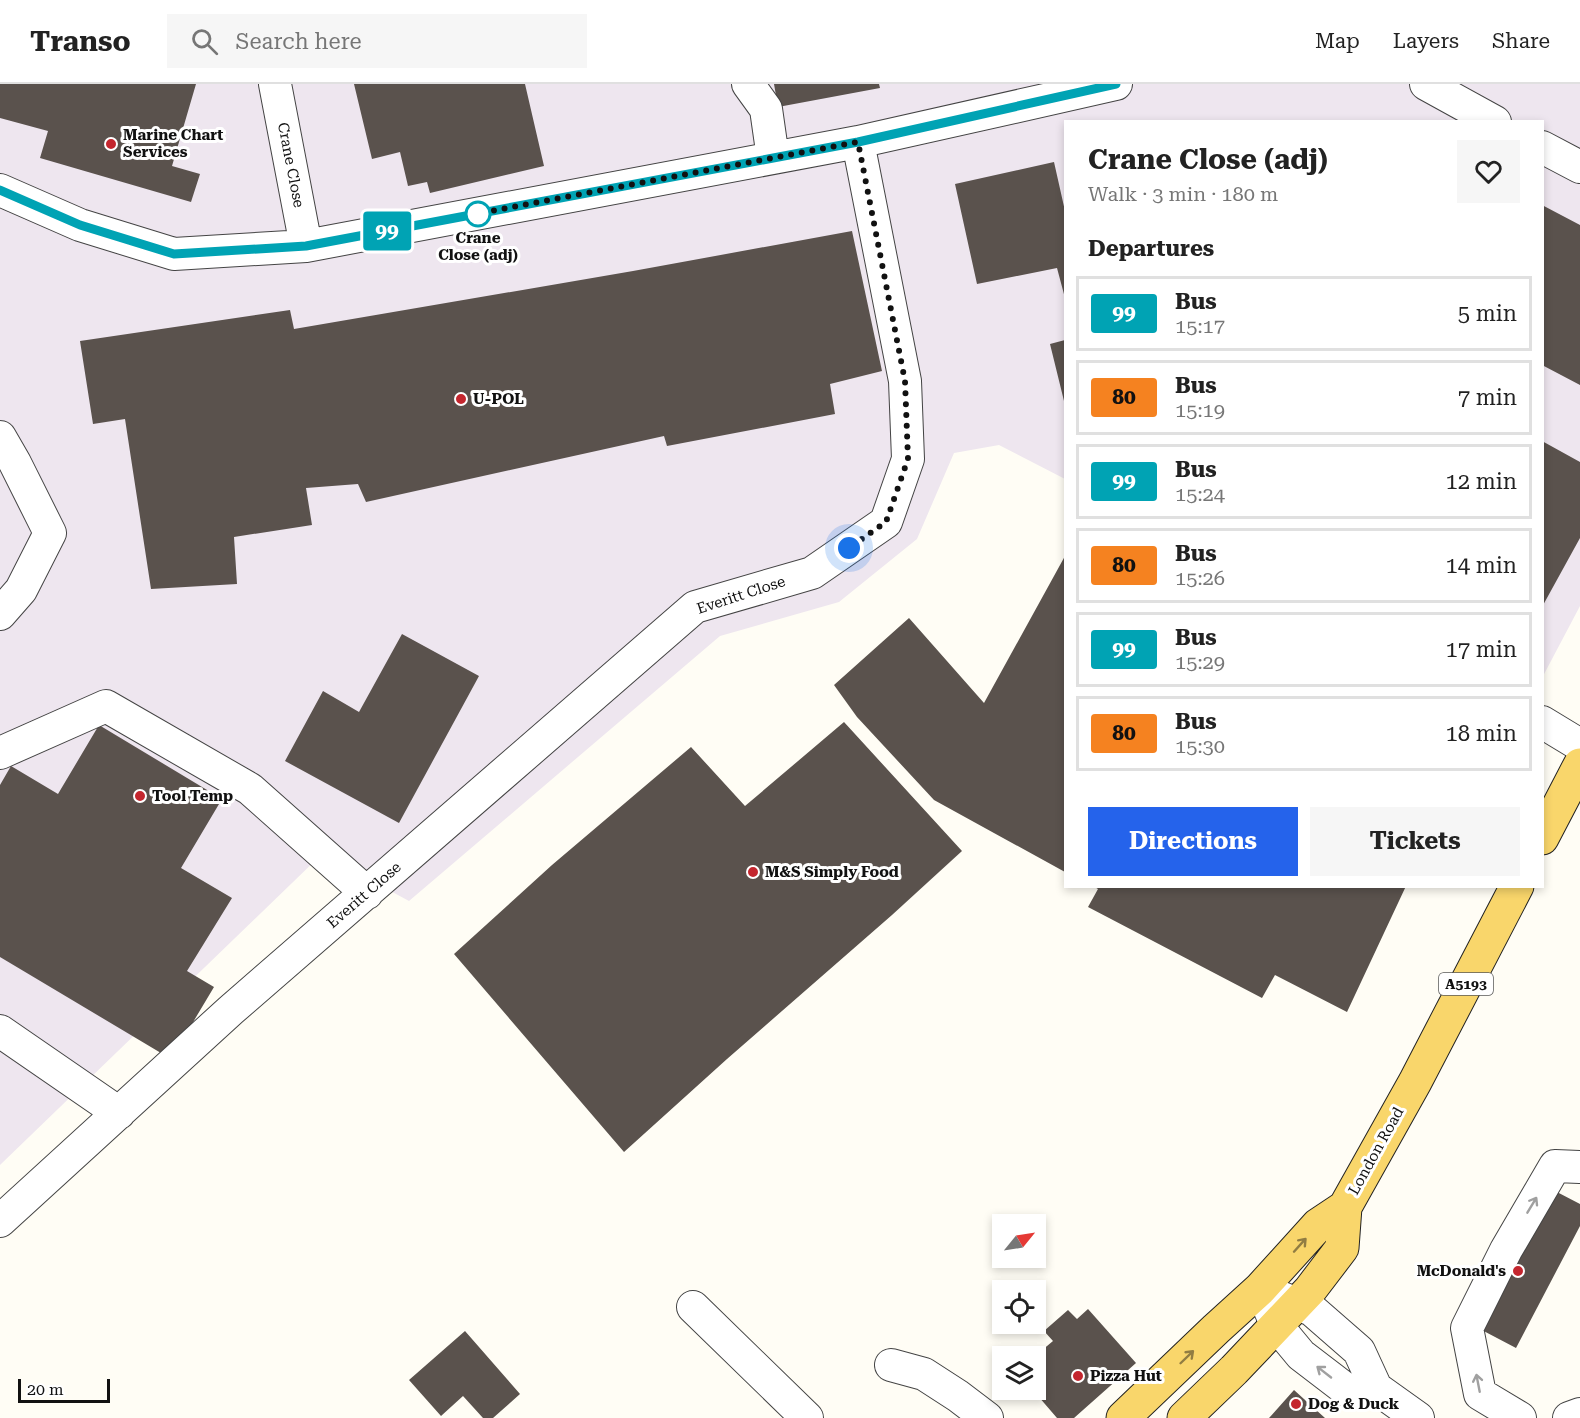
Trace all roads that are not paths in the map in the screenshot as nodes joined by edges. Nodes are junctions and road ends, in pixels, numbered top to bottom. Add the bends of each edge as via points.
1 (275, 84) edge
2 (748, 84) edge
3 (1116, 84) edge
4 (1426, 84) edge
5 (1491, 120) edge
6 (858, 142) junction
7 (1544, 148) edge
8 (773, 158) junction
9 (1580, 167) edge
10 (1, 192) edge
11 (306, 246) junction
12 (0, 437) edge
13 (0, 614) edge
14 (1544, 723) edge
15 (1580, 745) edge
16 (0, 753) edge
17 (1580, 765) edge
18 (1544, 834) edge
19 (1516, 888) edge
20 (367, 893) junction
21 (0, 1031) edge
22 (119, 1113) junction
23 (1580, 1167) edge
24 (1345, 1207) junction
25 (0, 1221) edge
26 (1260, 1288) junction
27 (693, 1308) dead end
28 (1287, 1314) junction
29 (891, 1365) dead end
30 (1376, 1388) junction
31 (1580, 1414) edge
32 (807, 1418) edge
33 (987, 1418) edge
34 (1123, 1418) edge
35 (1184, 1418) edge
36 (1418, 1418) edge
37 (1520, 1418) edge
38 (1569, 1418) edge

1 - 11 street, Crane Close
2 - 8 street via 766,109
3 - 6 street
4 - 5 street
6 - 8 street
6 - 20 street, Everitt Close via 905,381 908,459 886,522 812,573 695,607
7 - 9 street
8 - 11 street
10 - 11 street via 80,225 174,254
12 - 13 street via 50,533 21,590
14 - 15 street
16 - 20 street via 106,706 250,789
17 - 18 main road
19 - 24 main road, London Road / A5193
20 - 22 street, Everitt Close
21 - 22 street
22 - 25 street, Everitt Close
37 -> 23 street via 1480,1394 1467,1328 1555,1166
26 -> 24 main road, London Road / A5193 via 1318,1225
24 - 28 main road via 1342,1248
26 - 28 street
34 -> 26 main road, London Road / A5193
27 - 32 street
28 - 30 street via 1312,1310 1359,1351
30 -> 28 street via 1348,1391 1301,1355
28 - 35 main road
29 - 33 street via 924,1374
30 - 36 street
31 - 38 street

